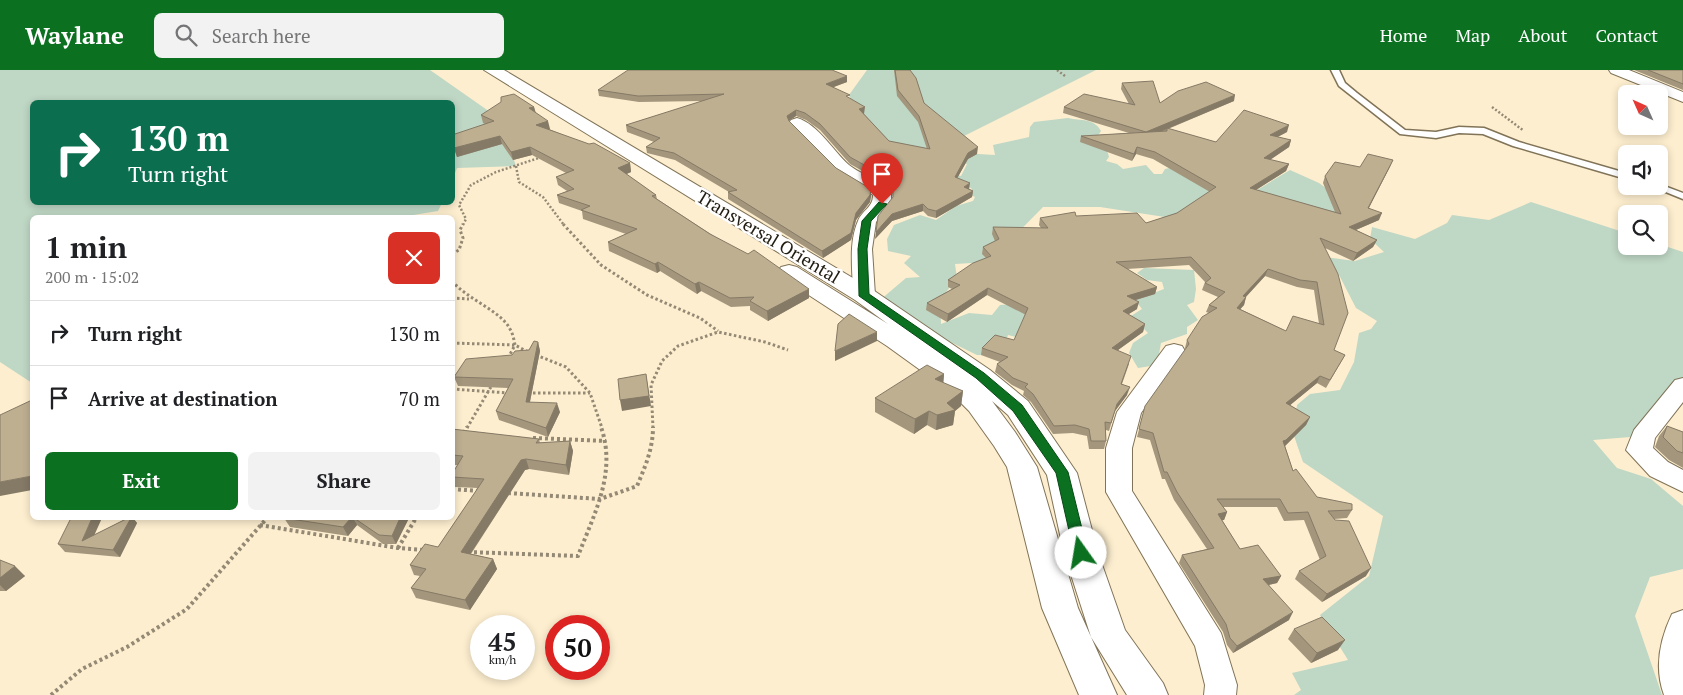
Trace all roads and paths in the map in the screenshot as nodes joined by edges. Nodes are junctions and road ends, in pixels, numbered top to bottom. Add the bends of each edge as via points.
1 (469, 70) edge
2 (492, 70) edge
3 (1057, 70) edge
4 (1335, 70) edge
5 (1616, 70) edge
6 (1065, 76) dead end
7 (1683, 97) edge
8 (797, 123) dead end
9 (600, 142) junction
10 (543, 157) edge
11 (516, 166) junction
12 (1618, 174) edge
13 (1668, 190) edge
14 (1683, 196) edge
15 (455, 252) edge
16 (455, 284) edge
17 (864, 296) junction
18 (455, 298) edge
19 (470, 299) junction
20 (718, 332) junction
21 (455, 343) edge
22 (515, 345) junction
23 (788, 350) dead end
24 (1174, 351) dead end
25 (506, 361) edge
26 (497, 377) edge
27 (1683, 386) edge
28 (455, 389) edge
29 (488, 393) junction
30 (516, 393) edge
31 (525, 393) edge
32 (590, 394) junction
33 (458, 436) edge
34 (463, 436) junction
35 (472, 436) edge
36 (530, 438) edge
37 (606, 441) junction
38 (1683, 482) edge
39 (455, 489) edge
40 (482, 491) edge
41 (502, 492) edge
42 (600, 499) junction
43 (264, 520) edge
44 (415, 520) edge
45 (260, 525) junction
46 (398, 548) junction
47 (427, 550) edge
48 (465, 552) edge
49 (1681, 634) edge
50 (51, 695) edge
51 (1098, 695) edge
52 (1149, 695) edge
53 (1220, 695) edge
54 (1680, 695) edge

1 - 9 main road, Transversal Oriental
2 - 9 main road, Transversal Oriental via 544,99
3 - 6 path
4 - 12 lane via 1342,84 1354,96 1403,132 1436,135 1459,130 1484,131 1516,144
5 - 7 street
8 - 17 street via 843,169 882,193 882,204 867,221 862,249
9 - 17 main road, Transversal Oriental
9 - 51 main road, Transversal Oriental via 896,340 958,384 980,404 1022,467 1060,608
10 - 11 path
11 - 15 path via 471,185 464,194 459,205 466,219 460,230 459,250
11 - 20 path via 519,182 542,197 601,265 647,295 700,318
13 - 14 lane
16 - 19 path
17 - 52 main road, Transversal Oriental via 980,376 1018,408 1062,472 1081,553 1109,637
18 - 19 path
19 - 22 path via 495,314 510,328
20 - 23 path
20 - 42 path via 678,346 662,361 651,385 653,438 648,461 637,486
21 - 22 path
22 - 25 path
22 - 32 path via 566,367
24 - 53 street via 1129,412 1119,448 1119,492 1210,643 1222,685
26 - 29 path
27 - 38 street via 1643,436 1639,450 1660,469
28 - 29 path
29 - 30 path
29 - 34 path
31 - 32 path
32 - 37 path
33 - 34 path
34 - 35 path
36 - 37 path
37 - 42 path via 605,487
39 - 40 path
41 - 42 path
42 - 48 path via 578,556
43 - 45 path
44 - 46 path
45 - 46 path
45 - 50 path via 187,609 127,647 82,669
46 - 47 path
49 - 54 street via 1677,687

